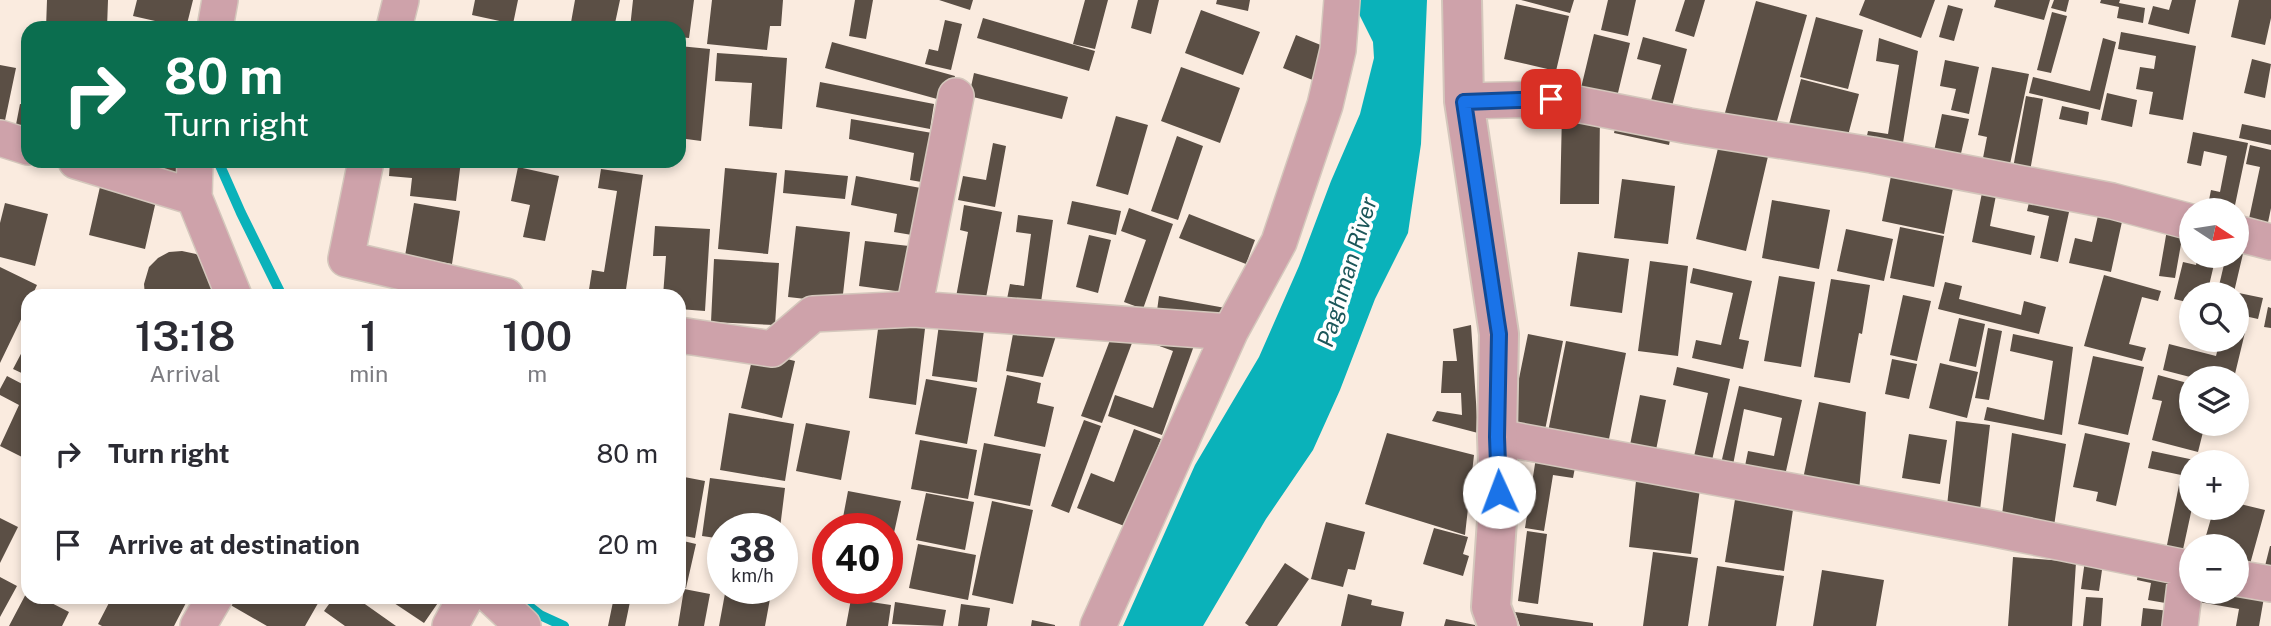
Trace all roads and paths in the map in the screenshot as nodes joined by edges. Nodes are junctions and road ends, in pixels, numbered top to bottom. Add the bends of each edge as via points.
1 (220, 0) edge
2 (401, 0) edge
3 (1342, 0) edge
4 (1462, 0) edge
5 (216, 21) edge
6 (396, 21) edge
7 (956, 96) dead end
8 (1464, 102) junction
9 (0, 138) edge
10 (21, 145) edge
11 (99, 168) edge
12 (195, 168) edge
13 (365, 168) edge
14 (194, 197) junction
15 (2179, 219) edge
16 (2249, 236) edge
17 (2271, 242) edge
18 (231, 289) edge
19 (476, 289) edge
20 (914, 309) junction
21 (1230, 332) junction
22 (686, 336) edge
23 (1497, 437) junction
24 (2179, 566) edge
25 (2249, 580) edge
26 (2271, 584) edge
27 (211, 604) edge
28 (462, 604) edge
29 (499, 604) edge
30 (2183, 604) edge
31 (198, 626) edge
32 (450, 626) edge
33 (523, 626) edge
34 (1098, 626) edge
35 (1498, 626) edge
36 (2180, 626) edge

1 - 5 street
2 - 6 street
3 - 21 street via 1338,50 1325,106 1279,242
4 - 8 street
7 - 20 street
8 - 15 street via 1551,99 1926,165
8 - 23 street via 1499,334
9 - 10 street
11 - 14 street
12 - 14 street
13 - 19 street via 346,259
14 - 18 street
16 - 17 street
20 - 21 street
20 - 22 street via 813,314 772,349
21 - 34 street
23 - 24 street
23 - 35 street via 1499,492 1492,607
25 - 26 street
27 - 31 street
28 - 32 street
29 - 33 street
30 - 36 street

